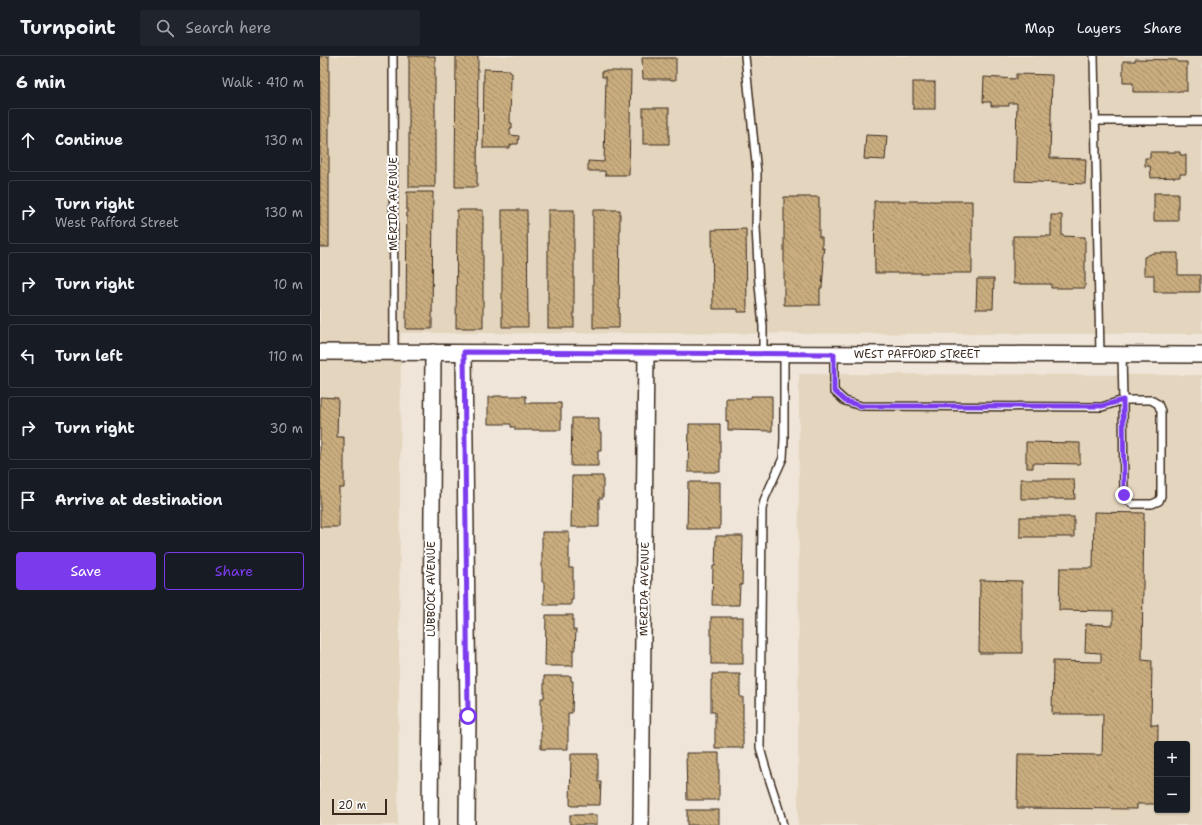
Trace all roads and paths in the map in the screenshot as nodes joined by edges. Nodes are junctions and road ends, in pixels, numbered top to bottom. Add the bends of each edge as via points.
1 (393, 56) edge
2 (745, 56) edge
3 (1094, 56) edge
4 (1095, 121) junction
5 (1202, 121) edge
6 (320, 352) edge
7 (394, 352) junction
8 (433, 352) junction
9 (464, 352) junction
10 (646, 353) junction
11 (763, 354) junction
12 (784, 354) junction
13 (834, 354) junction
14 (1100, 355) junction
15 (1122, 355) junction
16 (1202, 356) edge
17 (1123, 400) junction
18 (430, 825) edge
19 (467, 825) edge
20 (642, 825) edge
21 (783, 825) edge

1 - 7 lane, MERIDA AVENUE
2 - 11 lane via 757,173 756,226
3 - 4 lane
4 - 5 lane
4 - 14 lane
6 - 7 street, WEST PAFFORD STREET
7 - 8 street, WEST PAFFORD STREET
8 - 9 street, WEST PAFFORD STREET
8 - 18 street, LUBBOCK AVENUE
9 - 10 street, WEST PAFFORD STREET
9 - 19 street
10 - 11 street, WEST PAFFORD STREET
10 - 20 street, MERIDA AVENUE
11 - 12 street, WEST PAFFORD STREET
12 - 13 street, WEST PAFFORD STREET
12 - 21 lane via 783,458 762,509 760,747
13 - 14 street, WEST PAFFORD STREET
13 - 17 lane via 834,391 845,401 861,406 1102,406
14 - 15 street, WEST PAFFORD STREET
15 - 16 street, WEST PAFFORD STREET
15 - 17 lane
17 - 17 lane via 1151,400 1158,404 1161,411 1161,496 1152,504 1133,504 1124,495

